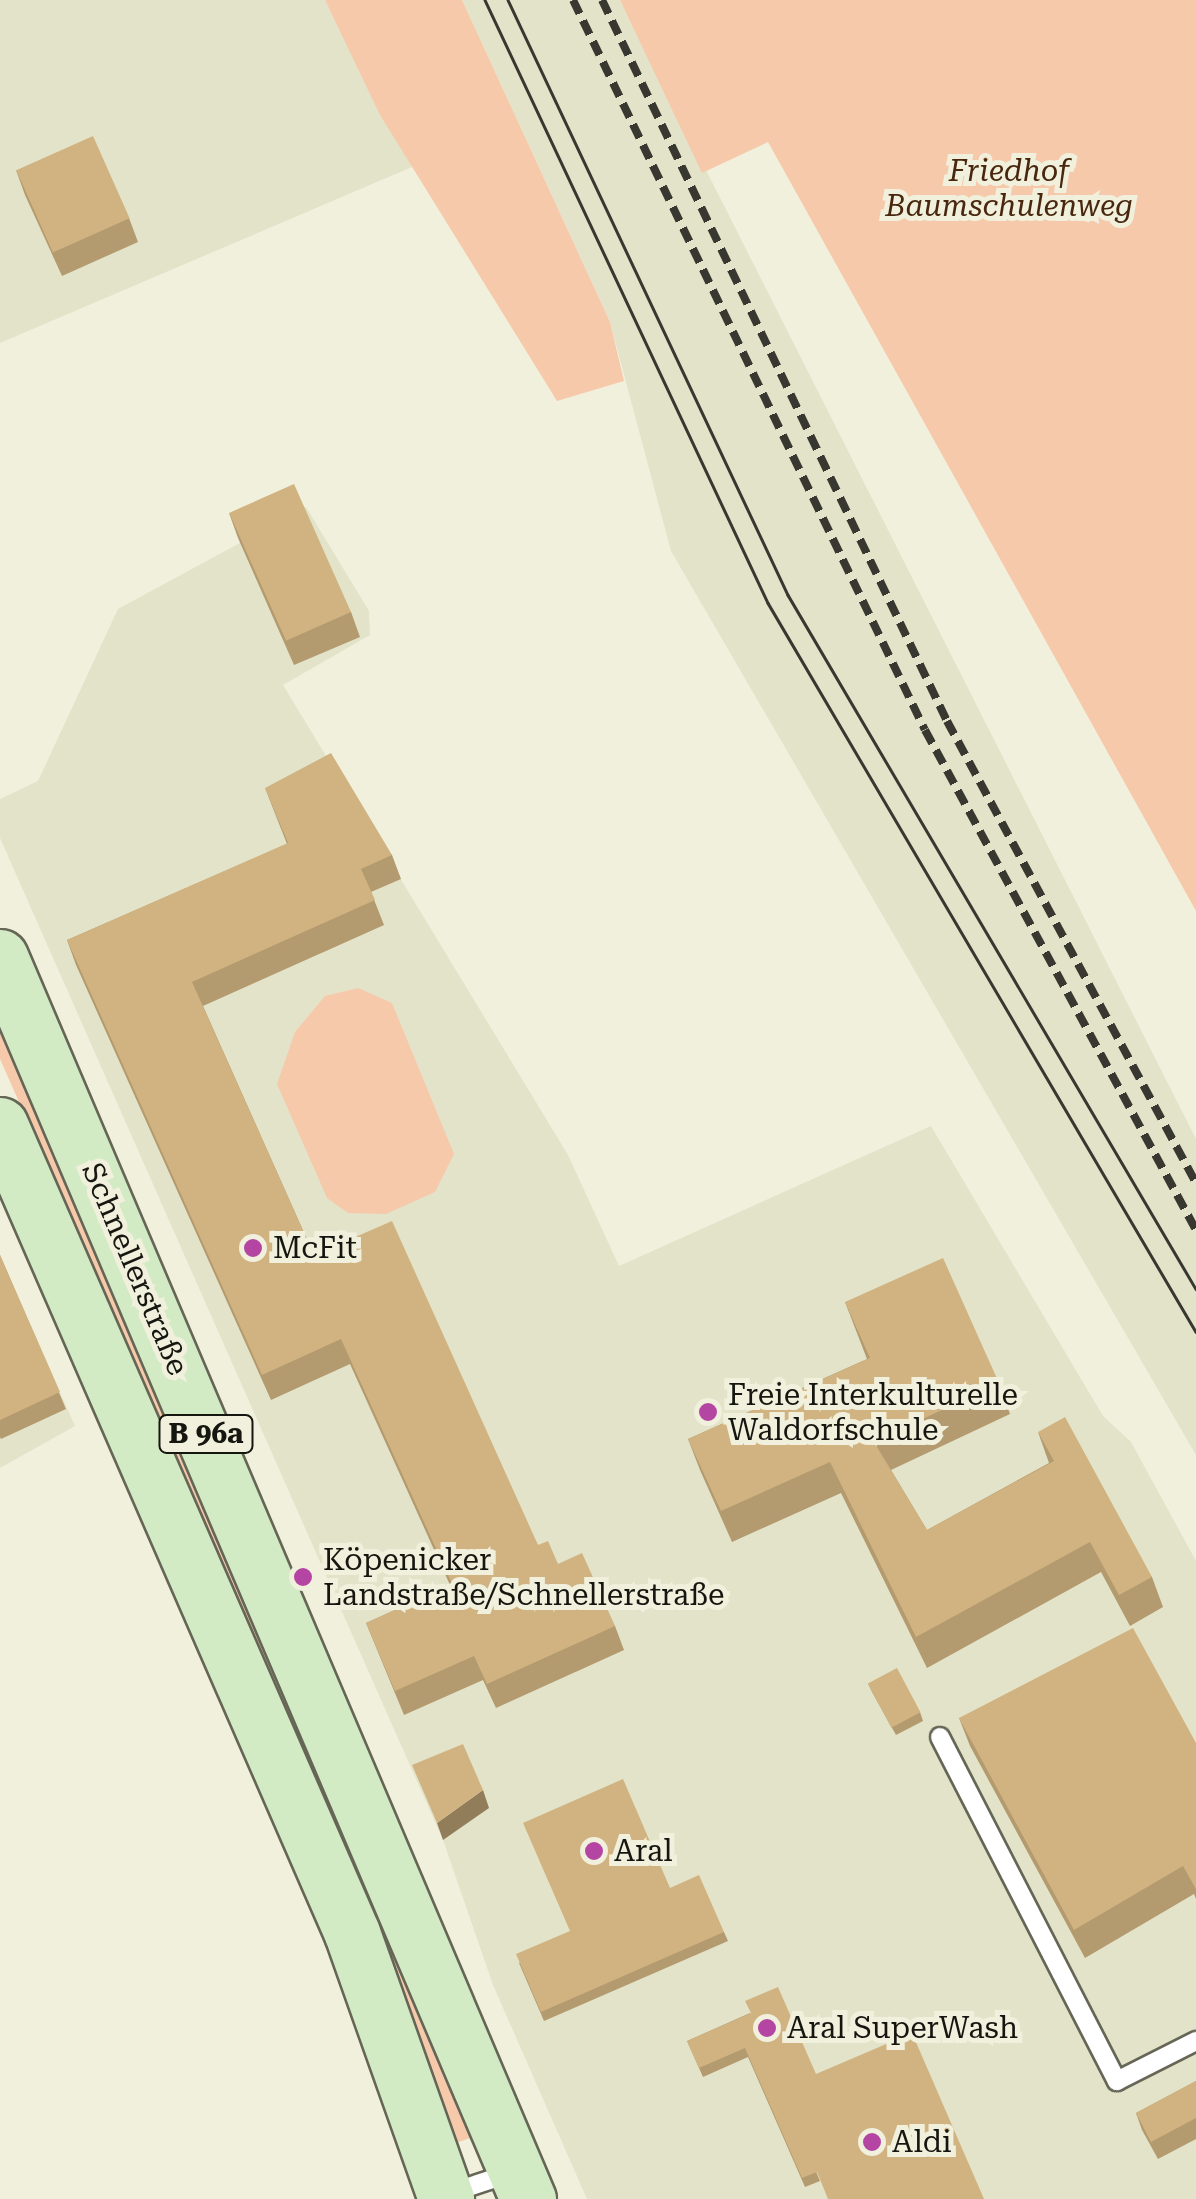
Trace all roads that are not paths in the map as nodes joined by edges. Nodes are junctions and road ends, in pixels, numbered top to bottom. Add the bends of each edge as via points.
1 (0, 957) edge
2 (0, 1125) edge
3 (940, 1737) dead end
4 (1196, 2042) edge
5 (522, 2185) edge
6 (446, 2197) edge

1 - 5 main road, Schnellerstraße / B 96a via 412,1911
2 - 6 main road, B 96a via 352,1933
3 - 4 lane via 1117,2080
5 - 6 lane

